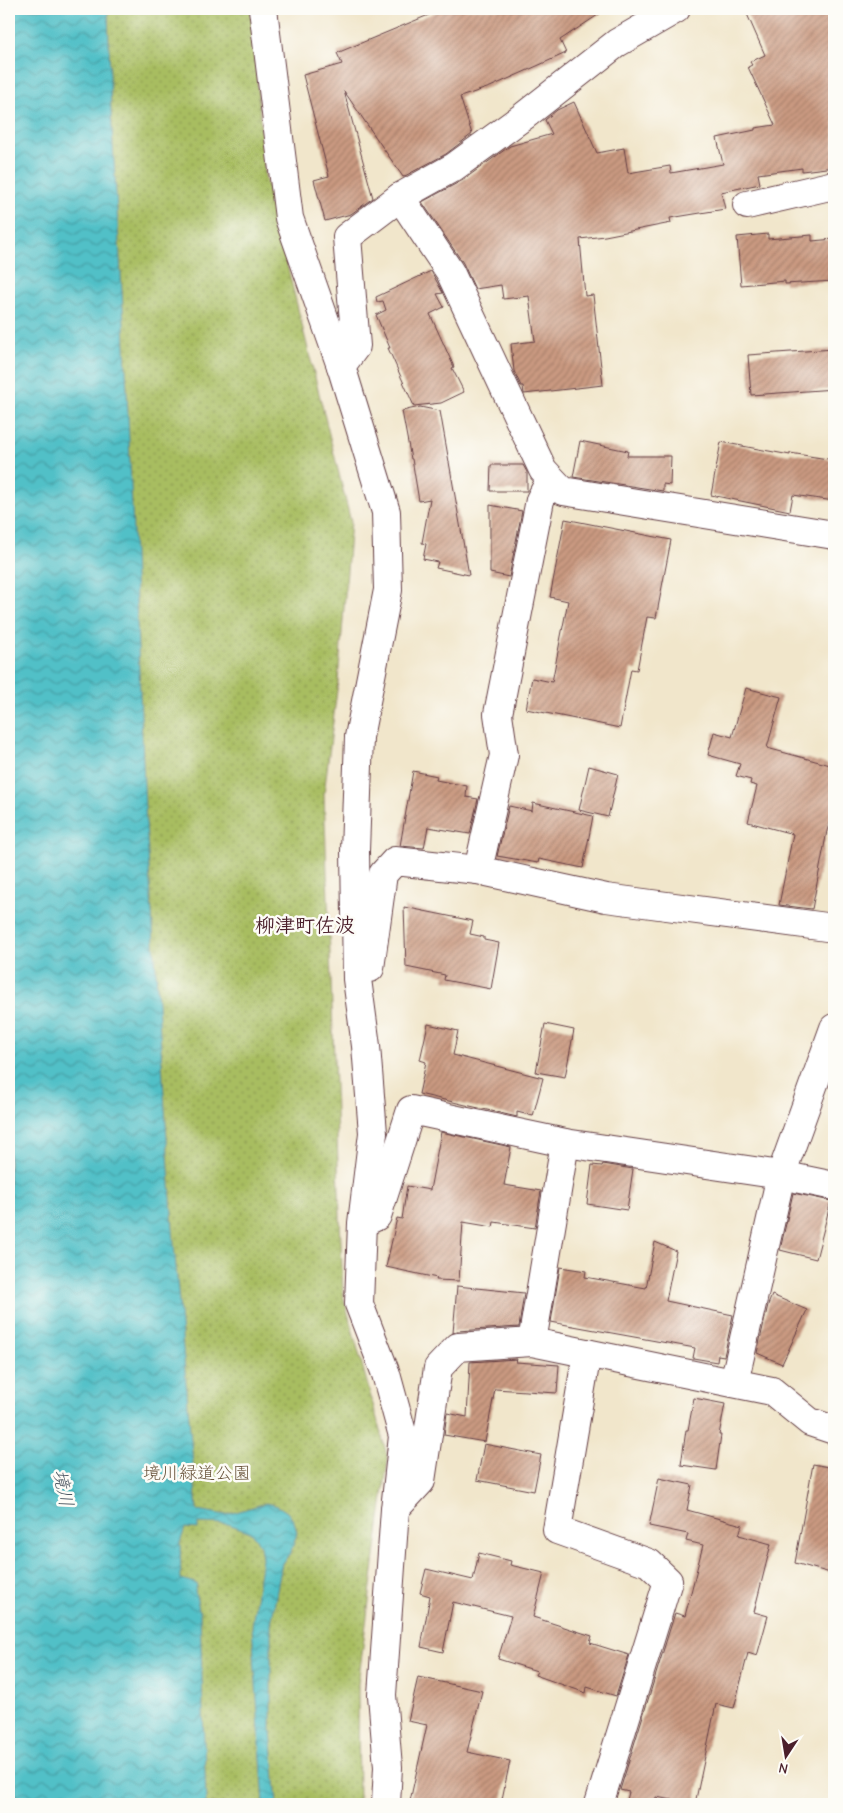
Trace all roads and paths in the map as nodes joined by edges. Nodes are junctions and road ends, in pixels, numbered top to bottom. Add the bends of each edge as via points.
1 (264, 9) edge
2 (676, 9) edge
3 (834, 185) edge
4 (400, 197) junction
5 (747, 205) dead end
6 (341, 366) junction
7 (551, 479) junction
8 (834, 535) edge
9 (478, 870) junction
10 (834, 928) edge
11 (357, 979) junction
12 (834, 1028) edge
13 (565, 1143) junction
14 (781, 1175) junction
15 (834, 1186) edge
16 (362, 1223) junction
17 (532, 1342) junction
18 (587, 1353) junction
19 (734, 1383) junction
20 (834, 1430) edge
21 (395, 1508) junction
22 (386, 1804) edge
23 (599, 1804) edge

1 - 6 street via 289,218
2 - 4 street via 617,43 454,167
3 - 5 street
4 - 6 street via 347,237 356,346
4 - 7 street via 450,272 543,470
6 - 11 street via 386,512 388,590 359,738 355,851
7 - 8 street via 564,491
7 - 9 street via 540,500 498,714 504,755
9 - 10 street via 606,898
9 - 11 street via 395,861 383,874 369,980
11 - 16 street via 373,1133
12 - 14 street
13 - 14 street
13 - 16 street via 411,1110 377,1216
13 - 17 street
14 - 15 street
14 - 19 street
16 - 21 street via 360,1304 386,1374 403,1436
17 - 18 street
17 - 21 street via 458,1347 438,1368 421,1481
18 - 19 street
18 - 23 street via 557,1530 649,1563 668,1581
19 - 20 street via 772,1391 810,1422
21 - 22 street via 382,1695 388,1767

